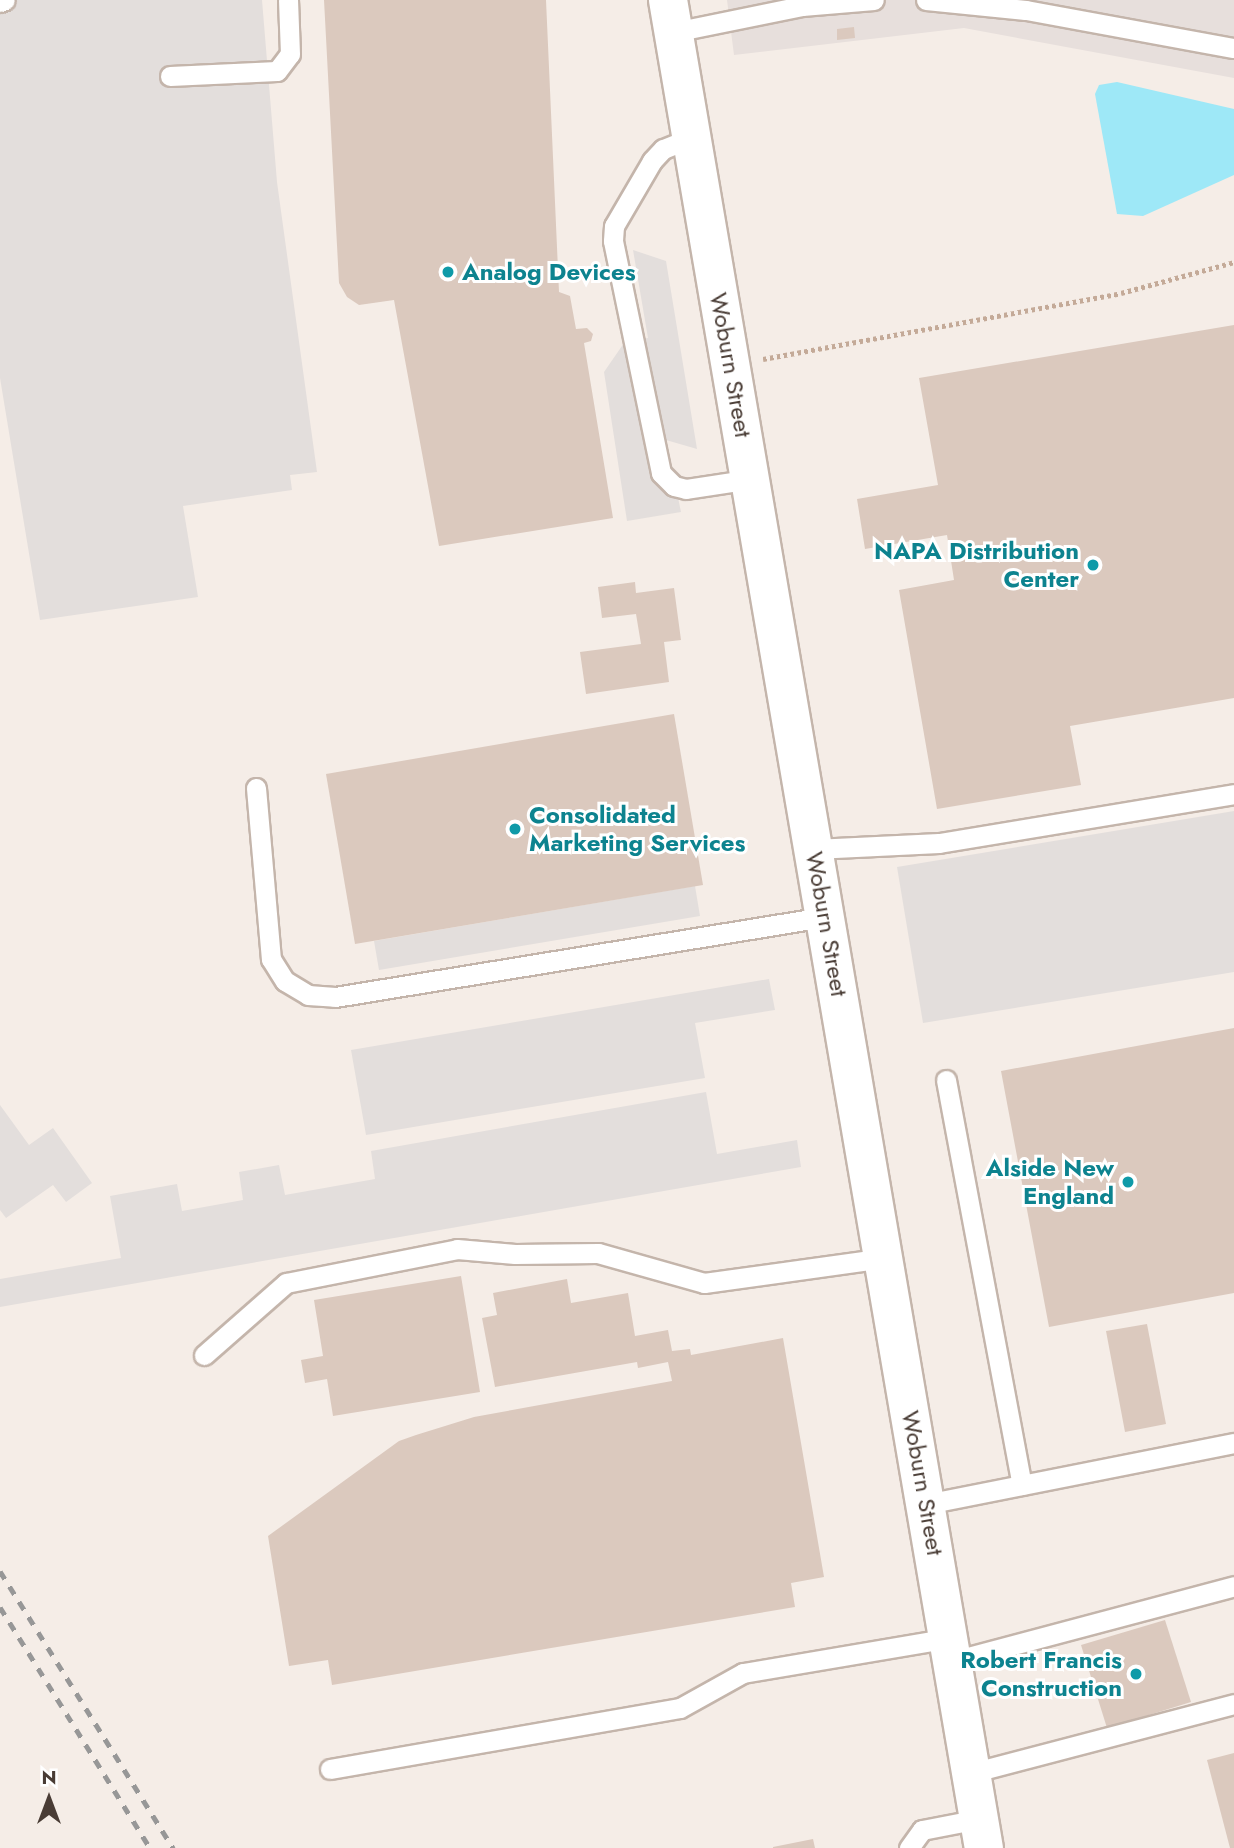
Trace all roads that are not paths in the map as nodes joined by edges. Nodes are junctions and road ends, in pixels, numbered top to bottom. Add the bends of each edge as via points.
1 (5, 0) edge
2 (288, 0) edge
3 (874, 0) edge
4 (926, 0) edge
5 (0, 2) edge
6 (1062, 7) edge
7 (671, 16) edge
8 (1234, 48) edge
9 (170, 76) dead end
10 (693, 137) junction
11 (751, 479) junction
12 (256, 788) dead end
13 (1234, 794) edge
14 (814, 849) junction
15 (825, 917) junction
16 (946, 1080) dead end
17 (885, 1258) junction
18 (204, 1355) dead end
19 (1234, 1443) edge
20 (1022, 1485) junction
21 (926, 1504) junction
22 (1234, 1586) edge
23 (951, 1649) junction
24 (1234, 1704) edge
25 (330, 1769) dead end
26 (971, 1773) junction
27 (981, 1833) edge
28 (909, 1848) edge

1 - 5 lane
2 - 9 lane via 290,54 278,71
3 - 7 lane
4 - 6 lane
6 - 8 lane
7 - 10 street, Woburn Street
10 - 11 street, Woburn Street
10 - 11 lane via 663,149 652,161 617,221 613,241 661,472 674,486 686,489
11 - 14 street, Woburn Street
12 - 15 lane via 271,959 285,981 308,995 335,997
13 - 14 lane via 939,843
14 - 15 street, Woburn Street
15 - 17 street, Woburn Street
16 - 20 lane
17 - 18 lane via 704,1283 598,1253 457,1249 286,1283
17 - 21 street, Woburn Street
19 - 20 lane
20 - 21 lane
21 - 23 street, Woburn Street
22 - 23 lane
23 - 25 lane via 743,1673 680,1708
23 - 26 street, Woburn Street
24 - 26 lane
26 - 27 street, Woburn Street
27 - 28 lane via 922,1830

